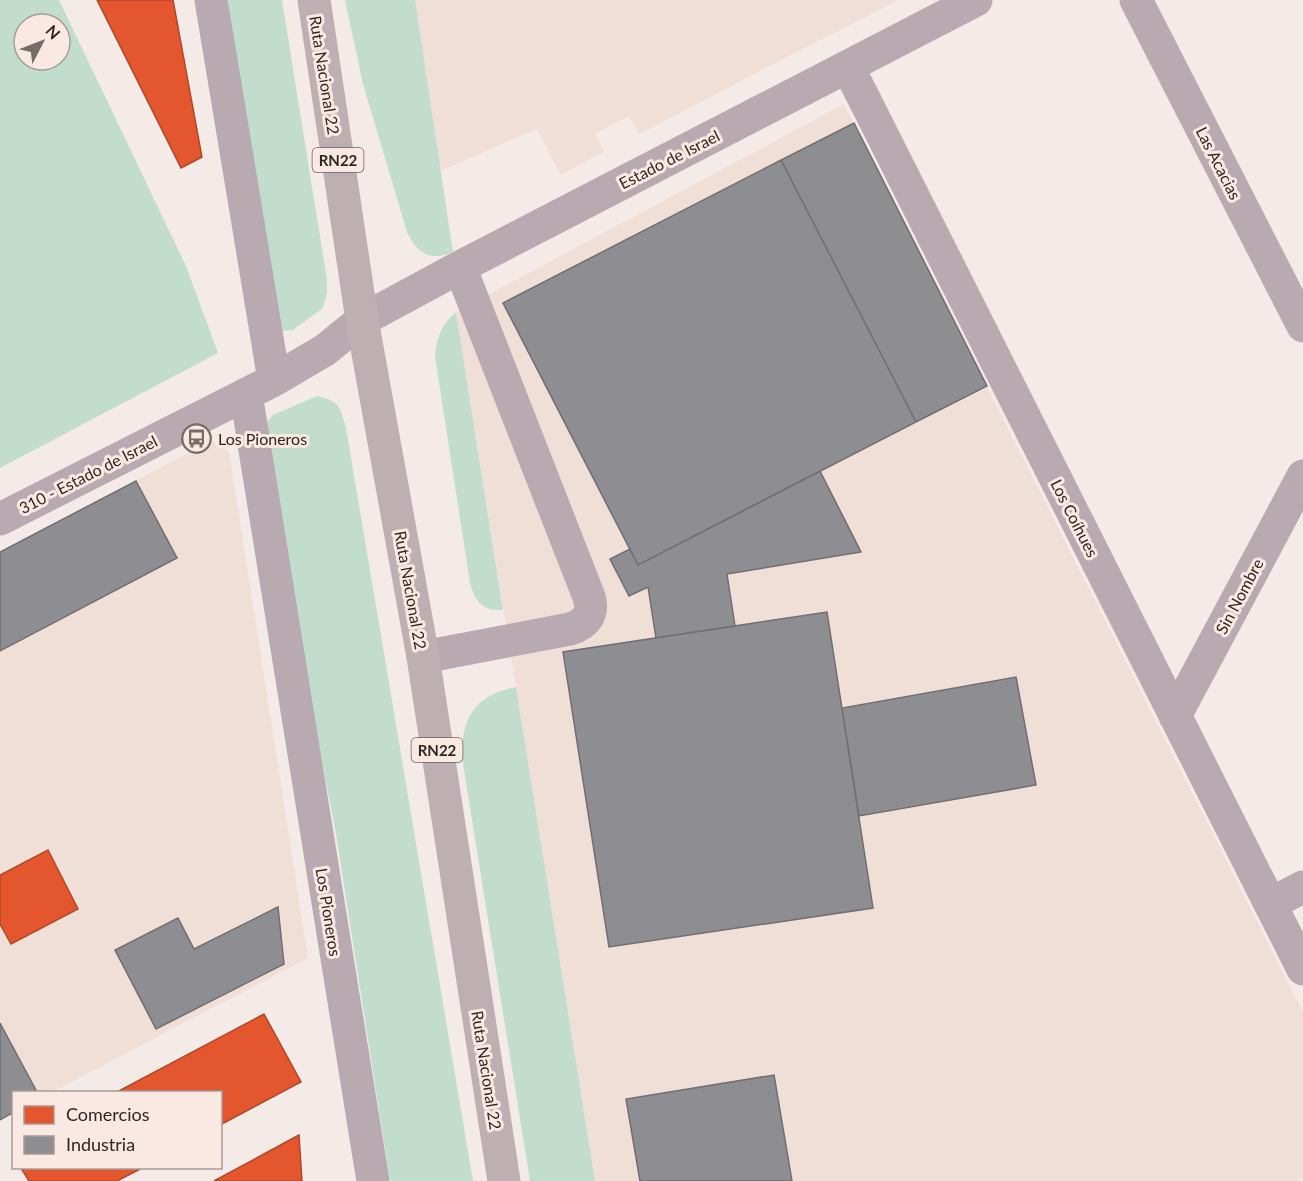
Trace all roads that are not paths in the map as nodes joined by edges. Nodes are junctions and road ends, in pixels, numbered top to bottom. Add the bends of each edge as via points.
1 (211, 0) edge
2 (314, 0) edge
3 (976, 0) edge
4 (1136, 0) edge
5 (848, 67) junction
6 (460, 267) junction
7 (362, 320) junction
8 (1303, 326) edge
9 (260, 387) junction
10 (1303, 476) edge
11 (0, 519) edge
12 (423, 657) junction
13 (1175, 716) junction
14 (1303, 886) edge
15 (1270, 904) junction
16 (1303, 969) edge
17 (373, 1181) edge
18 (504, 1181) edge

1 - 9 street, Los Pioneros
2 - 7 highway, Ruta Nacional 22 / RN22
3 - 5 street, Estado de Israel
4 - 8 street, Las Acacias
5 - 6 street, Estado de Israel
5 - 13 street, Los Coíhues
6 - 7 street, Estado de Israel
6 - 12 street via 589,597 591,613 581,625 570,629
7 - 9 street, 310 - Estado de Israel via 325,350
7 - 12 highway, Ruta Nacional 22 / RN22
9 - 11 street, 310 - Estado de Israel
9 - 17 street, Los Pioneros
10 - 13 street, Sin Nombre
12 - 18 highway, Ruta Nacional 22 / RN22
13 - 15 street, Los Coíhues
14 - 15 street
15 - 16 street, Los Coíhues

